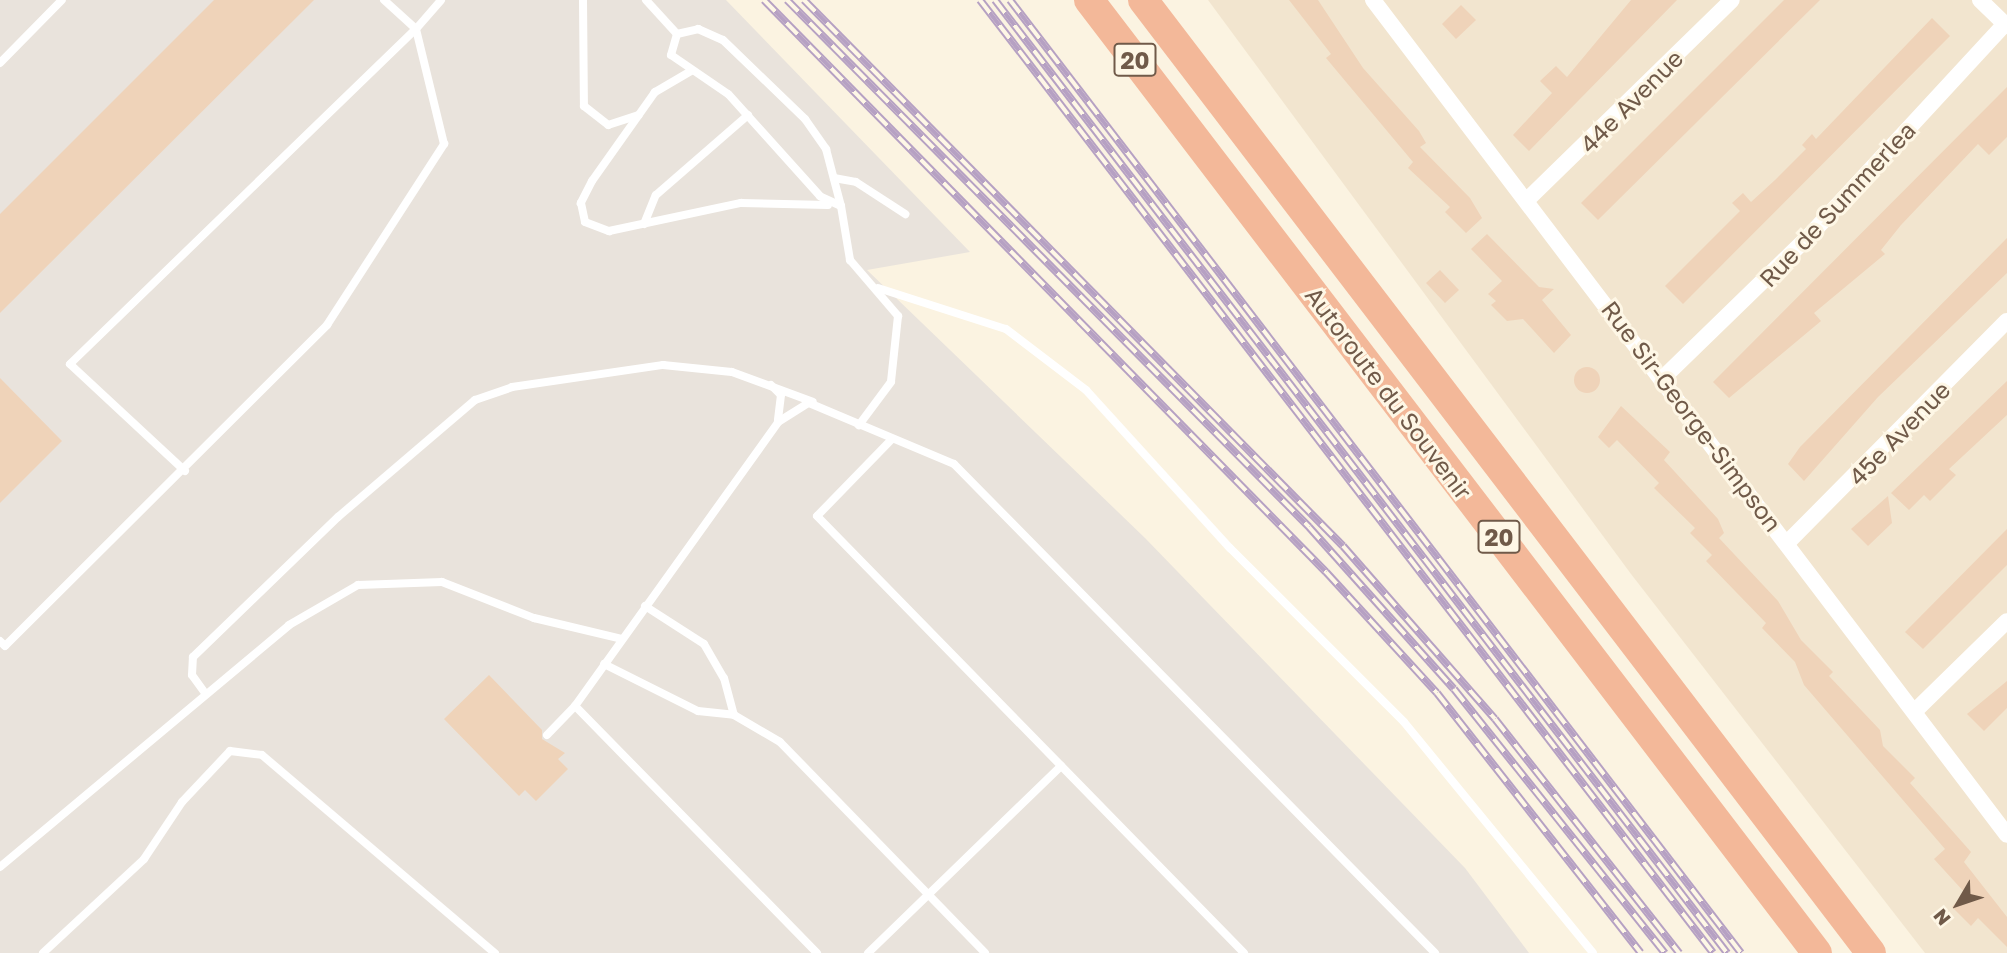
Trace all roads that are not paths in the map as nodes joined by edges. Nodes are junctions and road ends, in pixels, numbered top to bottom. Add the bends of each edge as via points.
1 (62, 0) edge
2 (384, 0) edge
3 (441, 0) edge
4 (583, 0) edge
5 (646, 0) edge
6 (1089, 0) edge
7 (1143, 0) edge
8 (1732, 0) edge
9 (1980, 0) edge
10 (1381, 3) edge
11 (2006, 25) edge
12 (416, 29) junction
13 (677, 34) junction
14 (0, 63) edge
15 (691, 71) junction
16 (646, 108) junction
17 (748, 116) junction
18 (834, 178) junction
19 (1527, 200) junction
20 (830, 205) junction
21 (841, 206) junction
22 (905, 214) dead end
23 (644, 225) junction
24 (878, 288) junction
25 (2007, 321) edge
26 (1662, 378) junction
27 (769, 383) junction
28 (816, 403) junction
29 (778, 422) junction
30 (859, 425) junction
31 (891, 440) junction
32 (185, 471) junction
33 (1788, 542) junction
34 (645, 606) junction
35 (2007, 621) edge
36 (622, 639) junction
37 (0, 641) edge
38 (604, 664) junction
39 (205, 693) junction
40 (575, 706) junction
41 (1916, 710) junction
42 (734, 715) junction
43 (547, 735) dead end
44 (1062, 766) junction
45 (2007, 835) edge
46 (0, 867) edge
47 (929, 894) junction
48 (43, 953) edge
49 (495, 953) edge
50 (817, 953) edge
51 (868, 953) edge
52 (985, 953) edge
53 (1244, 953) edge
54 (1435, 953) edge
55 (1593, 953) edge
56 (1817, 953) edge
57 (1871, 953) edge

1 - 14 lane
2 - 12 lane
3 - 12 lane
4 - 16 lane via 583,106 608,125 626,122
5 - 13 lane
6 - 56 highway, Autoroute du Souvenir / 20
7 - 57 highway, Autoroute du Souvenir / 20
8 - 19 street, 44e Avenue
9 - 11 street, Rue de Summerlea
10 - 19 street, Rue Sir-George-Simpson
11 - 26 street, Rue de Summerlea via 1811,234
12 - 32 lane via 444,144 327,325
12 - 32 lane via 70,364
13 - 15 lane via 671,55
13 - 18 lane via 698,29 723,40 817,133
15 - 16 lane via 663,85
15 - 17 lane
16 - 23 lane via 592,181 580,211 600,231
17 - 20 lane
17 - 23 lane via 662,188
18 - 21 lane
18 - 22 lane via 856,182
19 - 26 street, Rue Sir-George-Simpson
20 - 21 lane
20 - 23 lane via 741,203
21 - 24 lane via 850,260
24 - 30 lane via 898,316 896,358 891,382
24 - 55 lane via 1006,328 1086,390 1230,548 1404,722
25 - 33 street, 45e Avenue
26 - 33 street, Rue Sir-George-Simpson
27 - 28 lane
27 - 29 lane via 781,395
27 - 39 lane via 663,365 512,387 475,400 338,517 198,652 190,670
28 - 29 lane via 801,403
28 - 30 lane
29 - 34 lane
30 - 31 lane
31 - 44 lane via 817,516
31 - 54 lane via 954,464
32 - 37 lane via 5,646
33 - 41 street, Rue Sir-George-Simpson
34 - 36 lane
34 - 42 lane via 704,644 724,678
35 - 41 street
36 - 38 lane
36 - 39 lane via 534,618 442,582 358,585 318,603
38 - 40 lane
38 - 42 lane via 698,711
39 - 46 lane
40 - 43 lane
40 - 50 lane
41 - 45 street, Rue Sir-George-Simpson
42 - 47 lane via 780,742
44 - 47 lane
44 - 53 lane
47 - 51 lane
47 - 52 lane
48 - 49 lane via 144,859 183,802 230,751 262,755

